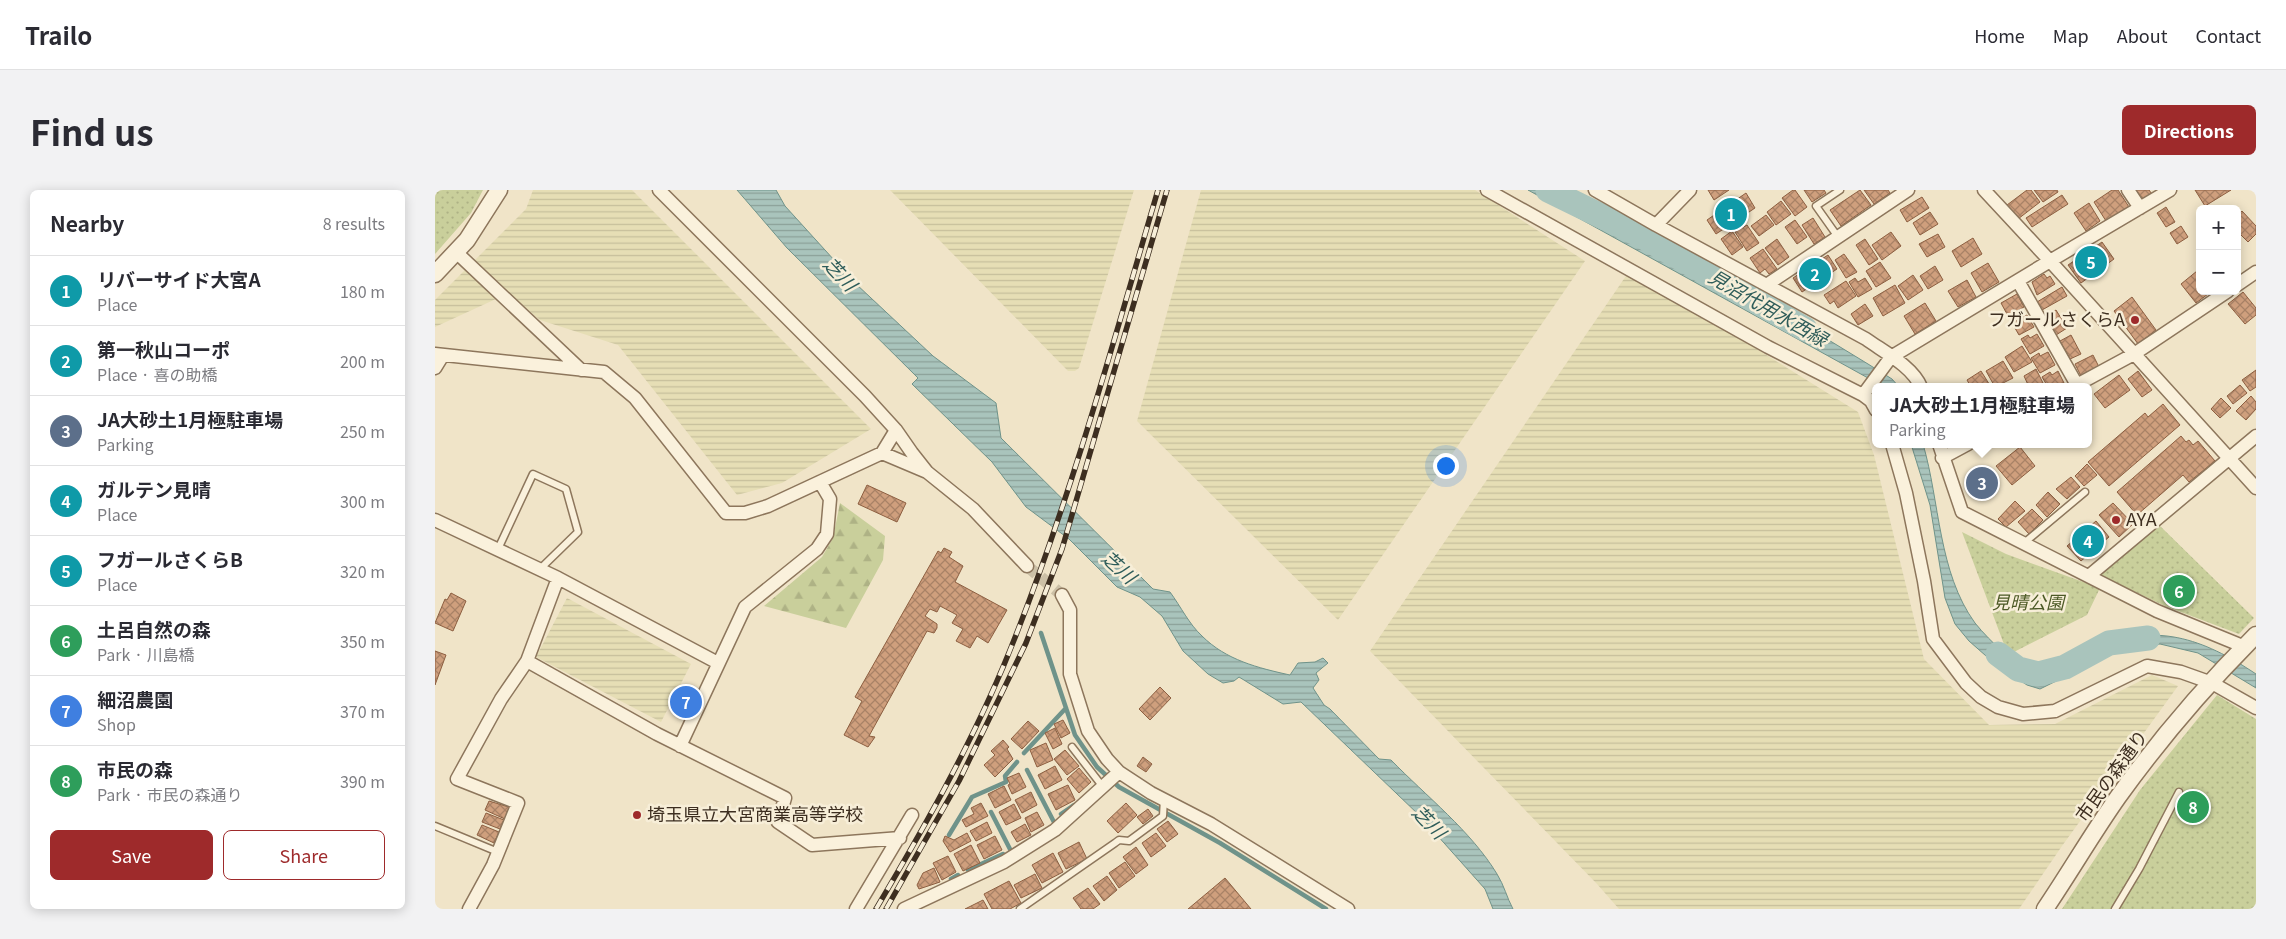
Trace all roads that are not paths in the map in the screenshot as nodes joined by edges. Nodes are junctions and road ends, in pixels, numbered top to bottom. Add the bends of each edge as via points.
1 (499, 190) edge
2 (659, 190) edge
3 (1487, 190) edge
4 (1595, 190) edge
5 (1690, 190) edge
6 (1840, 190) edge
7 (1908, 190) edge
8 (1984, 190) edge
9 (2128, 190) edge
10 (2170, 190) edge
11 (2140, 208) junction
12 (1656, 225) junction
13 (1838, 237) junction
14 (456, 252) junction
15 (2049, 261) junction
16 (2256, 272) edge
17 (435, 274) edge
18 (2018, 281) junction
19 (2241, 282) edge
20 (1768, 284) junction
21 (2221, 295) edge
22 (2134, 354) junction
23 (439, 355) edge
24 (1891, 356) junction
25 (435, 368) edge
26 (581, 370) junction
27 (1919, 383) edge
28 (2073, 383) edge
29 (2081, 383) edge
30 (1863, 395) junction
31 (1872, 403) edge
32 (896, 430) junction
33 (2256, 436) edge
34 (1893, 448) edge
35 (1940, 448) edge
36 (1961, 448) edge
37 (882, 453) junction
38 (1943, 458) junction
39 (2229, 458) junction
40 (927, 472) junction
41 (821, 482) junction
42 (2256, 488) edge
43 (2085, 492) dead end
44 (435, 520) edge
45 (2024, 542) junction
46 (498, 549) junction
47 (1027, 566) tunnel mouth
48 (540, 569) junction
49 (2090, 576) junction
50 (558, 578) junction
51 (1062, 595) tunnel mouth
52 (2250, 641) edge
53 (527, 661) junction
54 (718, 663) junction
55 (2216, 679) junction
56 (2256, 708) edge
57 (680, 746) junction
58 (1072, 747) dead end
59 (1119, 772) junction
60 (1103, 787) junction
61 (2179, 792) dead end
62 (1164, 799) junction
63 (912, 815) dead end
64 (435, 826) edge
65 (900, 838) junction
66 (498, 852) junction
67 (469, 909) edge
68 (856, 909) edge
69 (905, 909) edge
70 (1020, 909) edge
71 (1348, 909) edge
72 (2045, 909) edge
73 (2115, 909) edge

1 - 14 street via 480,222
2 - 32 street
3 - 30 street via 1767,347
4 - 12 street
5 - 12 street
6 - 13 lane via 1816,206
7 - 13 street
8 - 15 street
9 - 11 street
10 - 11 street
11 - 15 street
12 - 20 street
13 - 20 street
14 - 17 street
14 - 26 street
15 - 18 street
15 - 22 street
16 - 19 street
18 - 24 street
18 - 28 street
20 - 24 street
21 - 22 street
22 - 29 street
22 - 39 street
23 - 25 street
23 - 26 street
24 - 27 street
24 - 30 street
26 - 41 street via 603,372 635,398 726,513 745,513 768,506
30 - 31 street
32 - 37 street
32 - 40 street
33 - 39 street
34 - 55 street via 1908,503 1933,639 1966,683 1981,697 1998,707 2023,714 2055,711 2147,666
35 - 38 street
36 - 38 street
37 - 40 street
37 - 41 street
38 - 45 street via 1962,512
39 - 42 street
39 - 49 street
40 - 47 street via 973,509
41 - 54 street via 830,499 827,534 817,549 745,607
43 - 45 lane
44 - 46 street
45 - 49 street
46 - 48 street
46 - 48 lane via 533,474 566,489 578,532
48 - 50 street
49 - 52 street via 2157,611
50 - 53 street
50 - 54 street
51 - 59 street via 1070,610 1070,674 1088,731
52 - 55 street, 市民の森通り
53 - 57 street
53 - 66 street via 501,699 457,779 518,803
54 - 57 street
55 - 56 street
55 - 72 street, 市民の森通り via 2172,728 2118,798
57 - 65 street via 785,798 778,822 812,845
58 - 60 lane
59 - 60 street
59 - 62 street
60 - 69 street via 1055,830 1014,856
61 - 73 lane
62 - 70 lane via 1163,816 1129,841 1119,840
62 - 71 street via 1211,824
63 - 65 street
64 - 66 lane
65 - 68 street
66 - 67 street

